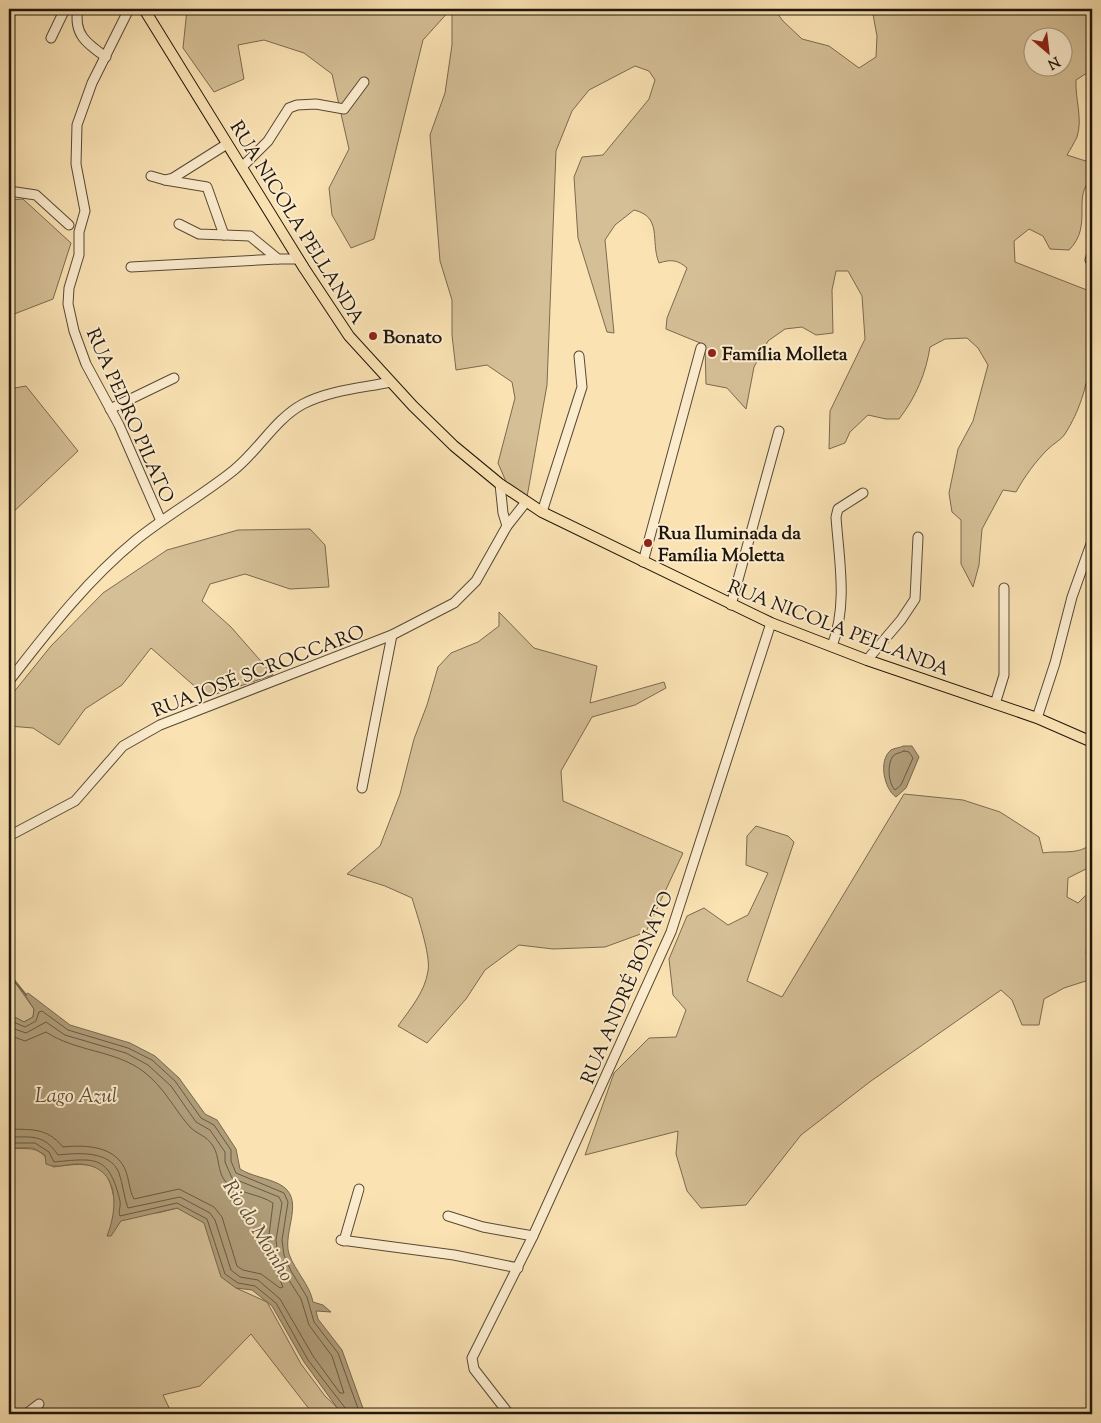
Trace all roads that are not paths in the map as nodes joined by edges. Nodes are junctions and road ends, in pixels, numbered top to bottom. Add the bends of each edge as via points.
1 (65, 9) edge
2 (78, 9) edge
3 (129, 9) edge
4 (144, 9) edge
5 (51, 38) dead end
6 (106, 57) junction
7 (364, 82) dead end
8 (227, 144) junction
9 (242, 168) junction
10 (151, 176) dead end
11 (165, 180) junction
12 (9, 191) edge
13 (179, 224) dead end
14 (69, 226) dead end
15 (224, 235) junction
16 (278, 259) junction
17 (298, 259) junction
18 (131, 268) dead end
19 (701, 348) dead end
20 (579, 356) dead end
21 (174, 378) dead end
22 (391, 382) junction
23 (110, 410) junction
24 (780, 431) dead end
25 (500, 484) junction
26 (863, 493) dead end
27 (526, 502) junction
28 (542, 512) junction
29 (161, 521) junction
30 (507, 526) junction
31 (918, 537) dead end
32 (1092, 541) edge
33 (643, 562) junction
34 (1004, 588) dead end
35 (731, 605) junction
36 (771, 623) junction
37 (392, 635) junction
38 (832, 646) junction
39 (867, 660) junction
40 (9, 681) edge
41 (995, 704) junction
42 (1037, 718) junction
43 (1092, 742) edge
44 (362, 788) dead end
45 (9, 836) edge
46 (359, 1189) dead end
47 (448, 1216) dead end
48 (533, 1236) junction
49 (518, 1268) junction
50 (39, 1404) dead end
51 (26, 1414) edge
52 (509, 1414) edge

1 - 5 street
2 - 6 street via 76,26 80,35
3 - 6 street, RUA PEDRO PILATO
4 - 8 main road, RUA NICOLA PELLANDA
6 - 23 street, RUA PEDRO PILATO via 84,102 77,125 76,164 85,211 79,255 68,296 78,343
7 - 9 street via 344,109 316,104 289,108 268,140
8 - 9 main road, RUA NICOLA PELLANDA
8 - 11 street
9 - 17 main road, RUA NICOLA PELLANDA
10 - 11 street
11 - 15 street via 207,187
12 - 14 street via 36,196
13 - 15 street via 199,234
15 - 16 street via 250,236
16 - 17 street
16 - 18 street
17 - 22 main road, RUA NICOLA PELLANDA via 349,336
19 - 33 street
20 - 28 street via 582,387
21 - 23 street
22 - 25 main road, RUA NICOLA PELLANDA via 454,446
22 - 29 street via 334,393 303,404 233,471
23 - 29 street, RUA PEDRO PILATO
24 - 35 street
25 - 27 main road, RUA NICOLA PELLANDA
25 - 30 street
26 - 38 street via 838,509 836,517 841,612
27 - 28 main road, RUA NICOLA PELLANDA
27 - 30 street, RUA JOSÉ SCROCCARO
28 - 33 main road, RUA NICOLA PELLANDA
29 - 40 street via 93,578
30 - 37 street, RUA JOSÉ SCROCCARO via 476,582 454,603
31 - 39 street via 915,599
32 - 42 street
33 - 35 main road, RUA NICOLA PELLANDA
34 - 41 street via 1004,675
35 - 36 main road, RUA NICOLA PELLANDA
36 - 38 main road, RUA NICOLA PELLANDA
36 - 48 street, RUA ANDRÉ BONATO via 671,932
37 - 44 street
37 - 45 street, RUA JOSÉ SCROCCARO via 160,725 124,746 75,801
38 - 39 main road, RUA NICOLA PELLANDA
39 - 41 main road, RUA NICOLA PELLANDA
41 - 42 main road, RUA NICOLA PELLANDA
42 - 43 main road, RUA NICOLA PELLANDA
46 - 49 street via 342,1241 454,1255
47 - 48 street via 483,1227
48 - 49 street, RUA ANDRÉ BONATO
49 - 52 street, RUA ANDRÉ BONATO via 472,1358 474,1369
50 - 51 street

